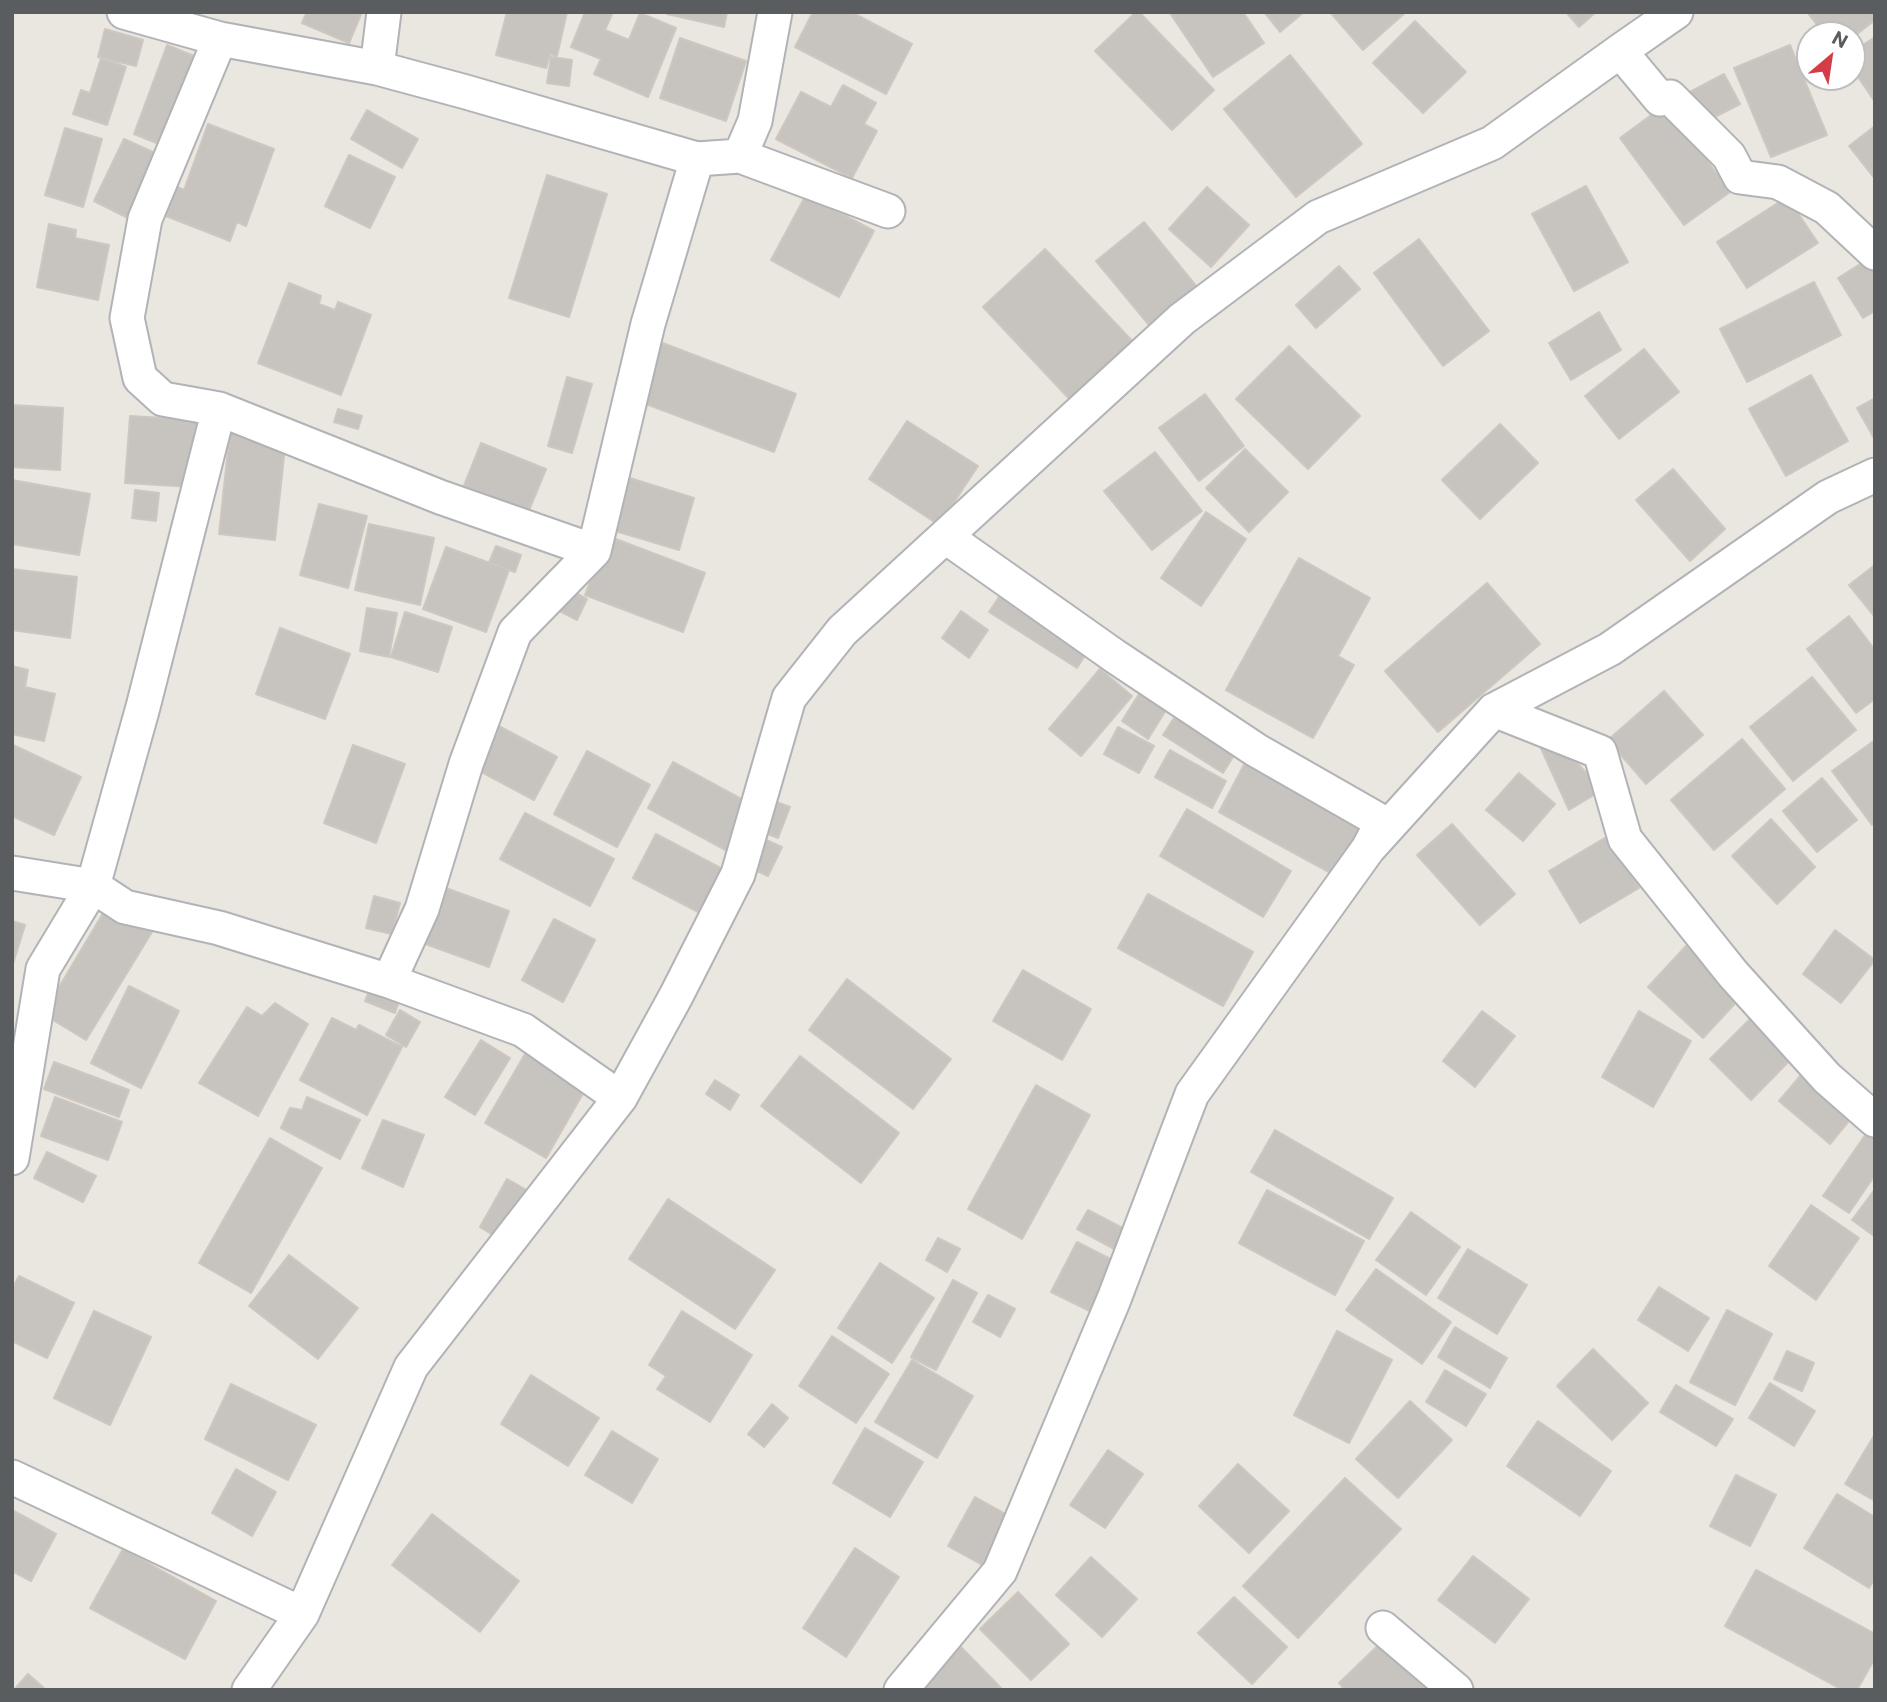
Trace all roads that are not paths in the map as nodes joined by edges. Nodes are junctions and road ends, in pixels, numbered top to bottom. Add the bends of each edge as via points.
1 (124, 12) edge
2 (384, 12) edge
3 (775, 12) edge
4 (1676, 12) edge
5 (220, 39) junction
6 (1620, 51) junction
7 (377, 68) junction
8 (740, 156) junction
9 (697, 159) junction
10 (888, 211) dead end
11 (1875, 253) edge
12 (219, 409) junction
13 (1875, 475) edge
14 (946, 537) junction
15 (594, 551) junction
16 (1494, 710) junction
17 (1368, 849) junction
18 (12, 873) edge
19 (93, 886) junction
20 (389, 981) junction
21 (620, 1098) junction
22 (1875, 1120) edge
23 (12, 1158) edge
24 (12, 1478) edge
25 (302, 1615) junction
26 (1383, 1628) dead end
27 (249, 1690) edge
28 (901, 1690) edge
29 (1456, 1690) edge

1 - 5 street
2 - 7 street
3 - 8 street via 755,121
4 - 6 street
5 - 7 street
5 - 12 street via 145,219 127,318 140,378 163,399
6 - 11 street via 1660,99 1670,97 1728,156 1741,177 1778,182 1827,208
6 - 14 street via 1492,143 1318,217 1182,319
7 - 9 street
8 - 9 street
8 - 10 street
9 - 15 street via 648,324
12 - 15 street via 440,497
12 - 19 street
13 - 16 street via 1828,497 1610,649
14 - 17 street via 1256,750 1382,822
14 - 21 street via 842,631 789,698 738,874
15 - 20 street via 515,632 466,764 422,909
16 - 17 street
16 - 22 street via 1600,752 1625,839 1733,974 1827,1077
17 - 28 street via 1192,1094 1114,1299 1000,1570
18 - 19 street
19 - 20 street via 125,907 219,928
19 - 23 street via 43,969
20 - 21 street via 523,1030
21 - 25 street via 411,1367
24 - 25 street
25 - 27 street
26 - 29 street

